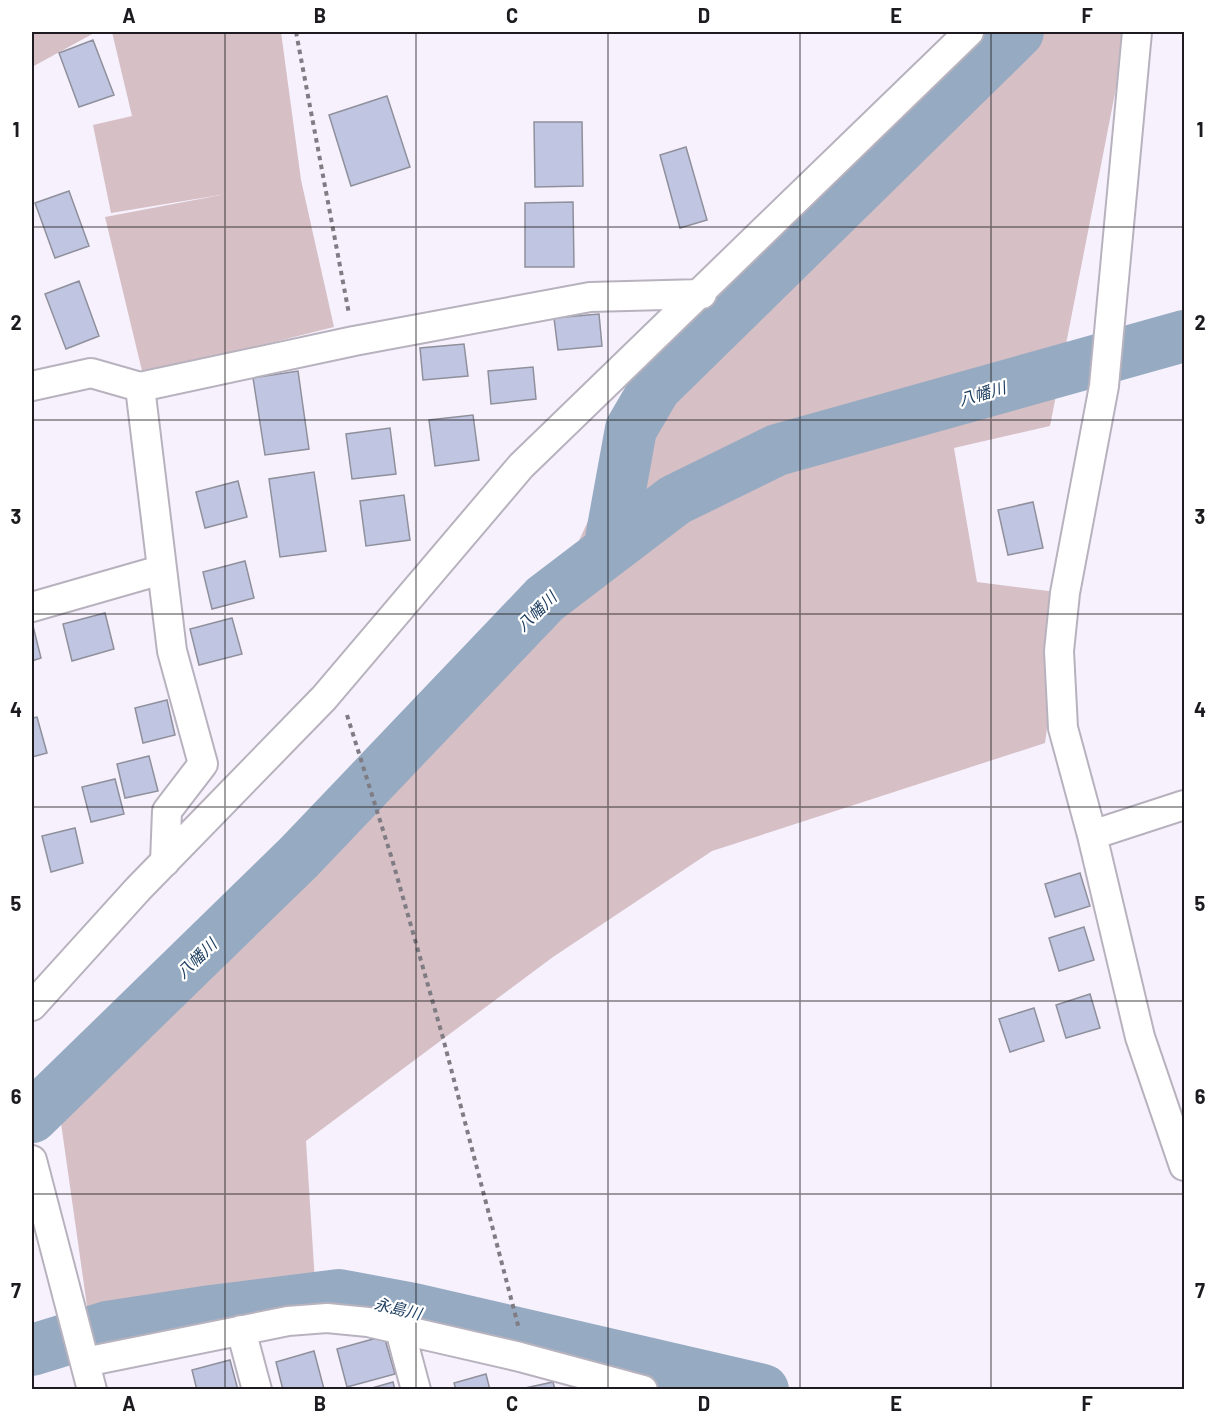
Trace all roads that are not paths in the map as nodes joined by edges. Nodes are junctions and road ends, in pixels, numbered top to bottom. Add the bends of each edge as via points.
1 (969, 32) edge
2 (1137, 32) edge
3 (702, 294) junction
4 (32, 386) edge
5 (140, 387) junction
6 (161, 570) junction
7 (32, 607) edge
8 (1185, 805) edge
9 (1092, 835) junction
10 (165, 862) junction
11 (32, 1005) edge
12 (32, 1160) edge
13 (1185, 1166) edge
14 (241, 1330) junction
15 (400, 1330) junction
16 (85, 1361) junction
17 (568, 1379) edge
18 (92, 1389) edge
19 (257, 1389) edge
20 (416, 1389) edge
21 (643, 1389) edge

1 - 3 street
2 - 9 street via 1104,386 1065,592 1059,651 1063,728
3 - 5 street via 590,297 354,341
3 - 10 street via 521,466 336,683
4 - 5 street via 91,373
5 - 6 street
6 - 7 street
6 - 10 street via 172,651 203,764 167,811
8 - 9 street
9 - 13 street via 1140,1037
10 - 11 street
12 - 16 street
14 - 15 street via 327,1318
14 - 16 street
14 - 19 street
15 - 17 street
15 - 20 street
16 - 18 street
17 - 21 street

